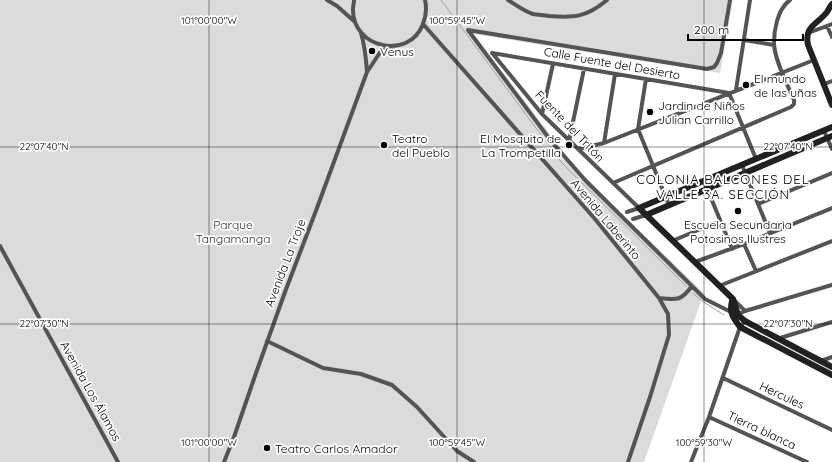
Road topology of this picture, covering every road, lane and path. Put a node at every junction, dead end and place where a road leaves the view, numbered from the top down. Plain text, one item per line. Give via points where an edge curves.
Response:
1 (327, 0) edge
2 (354, 0) edge
3 (425, 0) edge
4 (508, 0) edge
5 (607, 0) edge
6 (730, 0) edge
7 (750, 0) edge
8 (790, 0) edge
9 (832, 4) edge
10 (355, 22) junction
11 (423, 24) junction
12 (832, 24) edge
13 (827, 26) junction
14 (360, 32) junction
15 (808, 33) junction
16 (832, 37) edge
17 (744, 40) junction
18 (774, 45) junction
19 (392, 46) junction
20 (492, 53) joint
21 (814, 60) junction
22 (553, 64) junction
23 (584, 69) junction
24 (367, 72) junction
25 (782, 72) junction
26 (615, 74) junction
27 (646, 79) junction
28 (832, 81) edge
29 (824, 84) junction
30 (736, 90) junction
31 (729, 93) junction
32 (832, 105) edge
33 (542, 114) junction
34 (832, 127) edge
35 (743, 128) junction
36 (638, 129) junction
37 (824, 131) junction
38 (830, 137) edge
39 (569, 141) junction
40 (604, 143) junction
41 (578, 149) junction
42 (832, 149) edge
43 (756, 159) junction
44 (742, 165) junction
45 (652, 166) junction
46 (745, 173) junction
47 (832, 173) edge
48 (704, 181) junction
49 (613, 183) junction
50 (707, 189) junction
51 (665, 197) junction
52 (758, 204) junction
53 (669, 205) junction
54 (638, 208) junction
55 (832, 208) edge
56 (627, 212) dead end
57 (646, 215) junction
58 (633, 219) dead end
59 (720, 221) junction
60 (770, 233) junction
61 (672, 241) junction
62 (832, 241) edge
63 (744, 244) junction
64 (0, 246) edge
65 (732, 249) junction
66 (695, 262) junction
67 (756, 272) junction
68 (832, 285) edge
69 (692, 286) junction
70 (719, 286) junction
71 (659, 298) junction
72 (733, 299) junction
73 (745, 311) junction
74 (734, 315) junction
75 (745, 321) junction
76 (832, 322) edge
77 (740, 327) junction
78 (777, 339) junction
79 (267, 341) junction
80 (832, 357) edge
81 (820, 361) junction
82 (832, 368) edge
83 (832, 374) edge
84 (722, 378) junction
85 (709, 417) junction
86 (832, 430) edge
87 (118, 462) edge
88 (224, 462) edge
89 (474, 462) edge
90 (628, 462) edge
91 (691, 462) edge
92 (807, 462) edge

1 - 10 street
2 - 10 street
3 - 11 street via 426,17
4 - 5 street via 533,14 573,17 585,14
6 - 69 street via 721,53 714,67 707,69 468,30 568,161
7 - 17 street
8 - 18 street via 779,15
9 - 15 street via 812,25
10 - 14 street, Avenida La Troje
11 - 19 street via 414,37 404,44
11 - 71 street, Avenida Laberinto via 595,220
12 - 13 street
13 - 15 street
13 - 16 street
14 - 19 street via 375,43
14 - 24 street, Avenida La Troje
15 - 21 street via 808,45
17 - 18 street
17 - 30 street
18 - 25 street
19 - 24 street, Avenida La Troje via 381,51
20 - 22 street, Calle Fuente del Desierto
20 - 33 street, Fuente del Tritón
21 - 25 street
21 - 29 street
22 - 23 street, Calle Fuente del Desierto
22 - 33 street
23 - 26 street, Calle Fuente del Desierto
23 - 39 street
24 - 79 street, Avenida La Troje
25 - 30 street
25 - 35 street via 794,100 792,107
26 - 27 street, Calle Fuente del Desierto
26 - 40 street
27 - 31 street, Calle Fuente del Desierto
27 - 36 street
28 - 29 street
29 - 32 street
30 - 31 street
31 - 35 street
31 - 36 street
33 - 39 street, Fuente del Tritón
34 - 37 street
35 - 43 street
35 - 45 street
36 - 40 street
36 - 45 street
37 - 38 street
37 - 43 street
38 - 42 street
38 - 46 street
39 - 41 street, Fuente del Tritón
40 - 41 street
41 - 49 street, Fuente del Tritón
43 - 44 street
44 - 46 street
44 - 48 street
45 - 49 street
45 - 51 street
46 - 50 street
46 - 52 street
47 - 52 street
48 - 50 street
48 - 51 street
49 - 54 street, Fuente del Tritón
50 - 53 street
50 - 59 street
51 - 53 street
51 - 54 street
52 - 60 street
53 - 57 street
54 - 56 street
54 - 57 street
55 - 60 street
57 - 58 street
57 - 61 street
59 - 61 street
59 - 65 street
60 - 63 street
61 - 66 street
62 - 67 street
63 - 65 street
63 - 67 street
64 - 87 street, Avenida Los Álamos
65 - 66 street
66 - 70 street
67 - 70 street
68 - 73 street
69 - 71 street via 684,297
69 - 74 street via 705,299
70 - 72 street
71 - 90 street, Avenida Laberinto via 668,314 669,335
72 - 73 street
72 - 74 street via 731,306
73 - 74 street
74 - 75 street
74 - 77 street
75 - 77 street
75 - 78 street
76 - 78 street
77 - 83 street
77 - 84 street
78 - 81 street
79 - 88 street, Avenida La Troje
79 - 89 street via 323,368 361,374 392,385 417,407 456,451
80 - 81 street
81 - 82 street
84 - 85 street
84 - 86 street, Hercules
85 - 91 street
85 - 92 street, Tierra blanca

